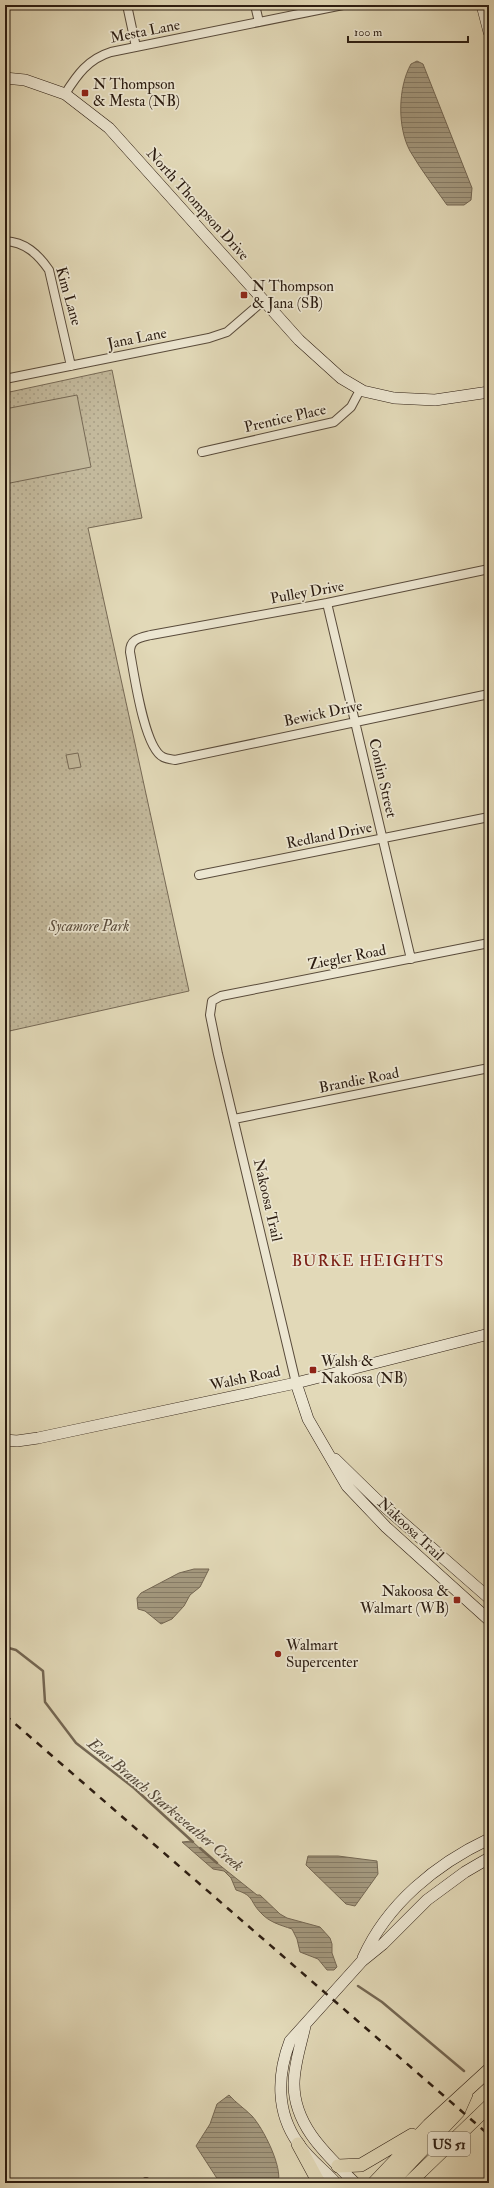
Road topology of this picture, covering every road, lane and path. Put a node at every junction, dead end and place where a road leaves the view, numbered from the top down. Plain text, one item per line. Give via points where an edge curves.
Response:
1 (127, 5) edge
2 (255, 5) edge
3 (343, 5) edge
4 (482, 5) edge
5 (259, 22) junction
6 (489, 32) edge
7 (136, 47) junction
8 (5, 78) edge
9 (65, 94) junction
10 (5, 240) edge
11 (263, 301) junction
12 (71, 366) junction
13 (5, 379) edge
14 (360, 390) junction
15 (489, 392) edge
16 (202, 452) dead end
17 (489, 569) edge
18 (327, 603) junction
19 (489, 694) edge
20 (355, 721) junction
21 (162, 757) joint
22 (489, 817) edge
23 (383, 838) junction
24 (198, 875) dead end
25 (489, 943) edge
26 (411, 959) junction
27 (212, 1001) joint
28 (489, 1068) edge
29 (234, 1119) junction
30 (489, 1334) edge
31 (296, 1383) junction
32 (5, 1440) edge
33 (325, 1448) junction
34 (489, 1598) edge
35 (489, 1620) edge
36 (489, 1839) edge
37 (489, 1858) edge
38 (362, 1961) junction
39 (305, 2026) junction
40 (489, 2070) edge
41 (470, 2087) junction
42 (489, 2106) edge
43 (429, 2125) junction
44 (298, 2144) junction
45 (338, 2166) junction
46 (319, 2183) edge
47 (336, 2183) edge
48 (355, 2183) edge
49 (374, 2183) edge
50 (391, 2183) edge
51 (408, 2183) edge

1 - 7 street
2 - 5 street
3 - 5 street, Mesta Lane
4 - 6 street
5 - 7 street, Mesta Lane
7 - 9 street, Mesta Lane via 111,52 92,60 77,74
8 - 9 street, North Thompson Drive via 25,80
9 - 11 street, North Thompson Drive via 110,128
10 - 12 street, Kim Lane via 22,245 35,253 49,270
11 - 12 street, Jana Lane via 222,334
11 - 14 street, North Thompson Drive via 299,340 340,378
12 - 13 street, Jana Lane
14 - 15 street, North Thompson Drive via 422,400
14 - 16 street, Prentice Place via 351,407 334,422
17 - 18 street, Pulley Drive
18 - 20 street, Conlin Street
18 - 21 street, Pulley Drive via 150,635 131,643 130,652 143,716 151,741
19 - 20 street, Bewick Drive
20 - 21 street, Bewick Drive via 175,760
20 - 23 street, Conlin Street
22 - 23 street, Redland Drive
23 - 24 street, Redland Drive
23 - 26 street, Conlin Street
25 - 26 street, Ziegler Road
26 - 27 street, Ziegler Road via 221,996
27 - 29 street, Nakoosa Trail via 210,1016
28 - 29 street, Brandie Road
29 - 31 street, Nakoosa Trail
30 - 31 street, Walsh Road
31 - 32 street, Walsh Road via 38,1438
31 - 33 street, Nakoosa Trail via 308,1419
33 - 34 street, Nakoosa Trail via 377,1500
33 - 35 street, Nakoosa Trail via 339,1476 364,1505
36 - 38 street via 444,1864 414,1888 384,1921
37 - 38 street via 435,1894 384,1944
38 - 39 street
39 - 44 street via 290,2041 284,2058 280,2089 285,2118
39 - 45 street via 295,2068 295,2097 308,2132
40 - 41 main road, US 51
41 - 43 main road, US 51
41 - 50 main road via 458,2112
42 - 51 main road, US 51
43 - 45 main road via 361,2165
43 - 49 main road, US 51
44 - 46 main road
44 - 47 street
45 - 48 street

